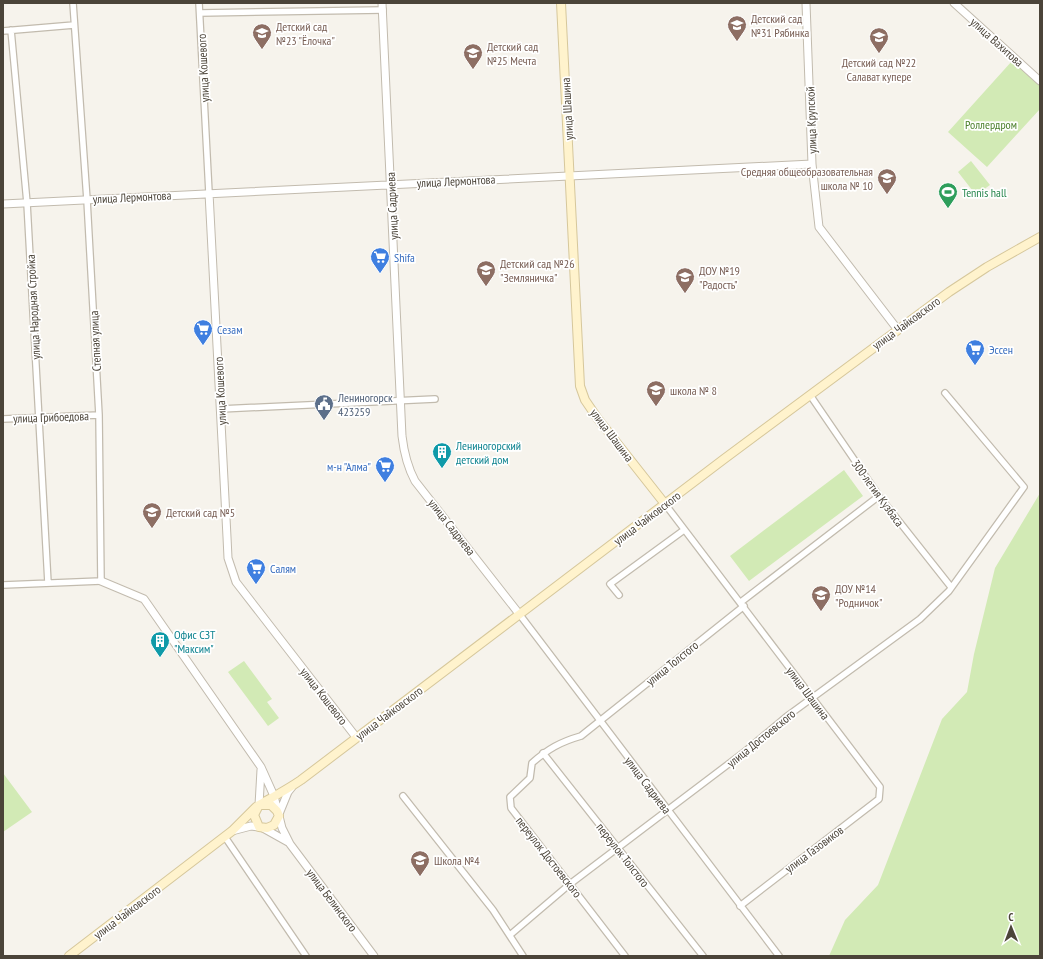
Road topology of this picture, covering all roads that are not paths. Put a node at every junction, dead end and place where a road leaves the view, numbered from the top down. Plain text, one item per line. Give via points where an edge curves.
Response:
1 (73, 3) edge
2 (199, 3) edge
3 (561, 3) edge
4 (806, 3) edge
5 (954, 3) edge
6 (383, 7) edge
7 (200, 13) junction
8 (74, 25) junction
9 (10, 30) junction
10 (3, 31) edge
11 (1040, 81) edge
12 (812, 164) junction
13 (570, 176) junction
14 (391, 184) junction
15 (209, 193) junction
16 (87, 200) junction
17 (27, 202) junction
18 (3, 204) edge
19 (1040, 237) edge
20 (898, 330) junction
21 (945, 393) dead end
22 (810, 395) junction
23 (435, 399) dead end
24 (402, 402) junction
25 (221, 409) junction
26 (99, 415) junction
27 (39, 418) junction
28 (3, 419) edge
29 (879, 496) junction
30 (665, 504) junction
31 (684, 530) junction
32 (101, 581) junction
33 (48, 584) junction
34 (3, 586) edge
35 (951, 587) junction
36 (619, 595) dead end
37 (742, 604) junction
38 (520, 615) junction
39 (812, 699) junction
40 (599, 721) junction
41 (356, 737) junction
42 (543, 753) junction
43 (261, 767) junction
44 (292, 787) junction
45 (880, 787) joint
46 (274, 796) junction
47 (403, 796) dead end
48 (258, 806) junction
49 (668, 811) junction
50 (279, 815) junction
51 (261, 827) junction
52 (228, 834) junction
53 (290, 844) junction
54 (618, 848) junction
55 (570, 884) junction
56 (740, 906) junction
57 (510, 935) junction
58 (69, 956) edge
59 (306, 956) edge
60 (374, 956) edge
61 (523, 956) edge
62 (626, 956) edge
63 (703, 956) edge
64 (779, 956) edge

1 - 8 street, Степная улица
2 - 7 street, улица Кошевого
3 - 13 main road, улица Шашина
4 - 12 street, улица Крупской
5 - 11 street, улица Вахитова
6 - 7 street
6 - 14 street, улица Садриева
7 - 15 street, улица Кошевого
8 - 9 street
8 - 16 street, Степная улица
9 - 10 street
9 - 17 street, улица Народная Стройка
12 - 13 street, улица Лермонтова
12 - 20 street, улица Крупской via 819,227
13 - 14 street, улица Лермонтова
13 - 30 main road, улица Шашина via 580,386 585,400 598,419
14 - 15 street, улица Лермонтова
14 - 24 street, улица Садриева
15 - 16 street, улица Лермонтова
15 - 25 street, улица Кошевого
16 - 17 street, улица Лермонтова
16 - 26 street, Степная улица
17 - 18 street, улица Лермонтова
17 - 27 street, улица Народная Стройка
19 - 20 main road, улица Чайковского via 961,284
20 - 22 main road, улица Чайковского
21 - 35 street, улица Достоевского via 1024,487
22 - 29 street, 300-летия Кузбаса
22 - 30 main road, улица Чайковского
23 - 24 street
24 - 25 street
24 - 38 street, улица Садриева via 403,449 415,481
25 - 41 street, улица Кошевого via 227,551 231,571 236,582
26 - 27 street, улица Грибоедова
26 - 32 street, Степная улица
27 - 28 street, улица Грибоедова
27 - 33 street, улица Народная Стройка
29 - 35 street, 300-летия Кузбаса
29 - 37 street, улица Толстого
30 - 31 street, улица Шашина
30 - 38 main road, улица Чайковского
31 - 36 street via 610,584
31 - 37 street, улица Шашина
32 - 33 street
32 - 43 street via 144,599
33 - 34 street
35 - 39 street, улица Достоевского via 920,619
37 - 39 street, улица Шашина
37 - 40 street, улица Толстого
38 - 40 street, улица Садриева
38 - 41 main road, улица Чайковского
39 - 45 street, улица Шашина
39 - 49 street, улица Достоевского
40 - 42 street, переулок Достоевского via 581,736 560,742
40 - 49 street, улица Садриева
41 - 44 main road, улица Чайковского
42 - 54 street, переулок Толстого
42 - 55 street, переулок Достоевского via 532,763 530,778 510,797 511,808
43 - 46 street
43 - 48 street
44 - 46 main road, улица Чайковского
44 - 50 street
45 - 56 street, улица Газовиков via 879,799
46 - 48 main road, улица Чайковского
46 - 50 street
47 - 57 street
48 - 50 main road via 271,805
48 - 51 main road via 254,815
48 - 52 main road, улица Чайковского
49 - 54 street, улица Достоевского
49 - 56 street, улица Садриева
50 - 51 main road via 274,825
50 - 53 street
51 - 52 street via 251,826
51 - 53 street
52 - 58 main road, улица Чайковского
52 - 59 street
53 - 60 street, улица Белинского
54 - 55 street, улица Достоевского
54 - 63 street, переулок Толстого
55 - 57 street, улица Достоевского
55 - 62 street, переулок Достоевского
56 - 64 street, улица Садриева
57 - 61 street

